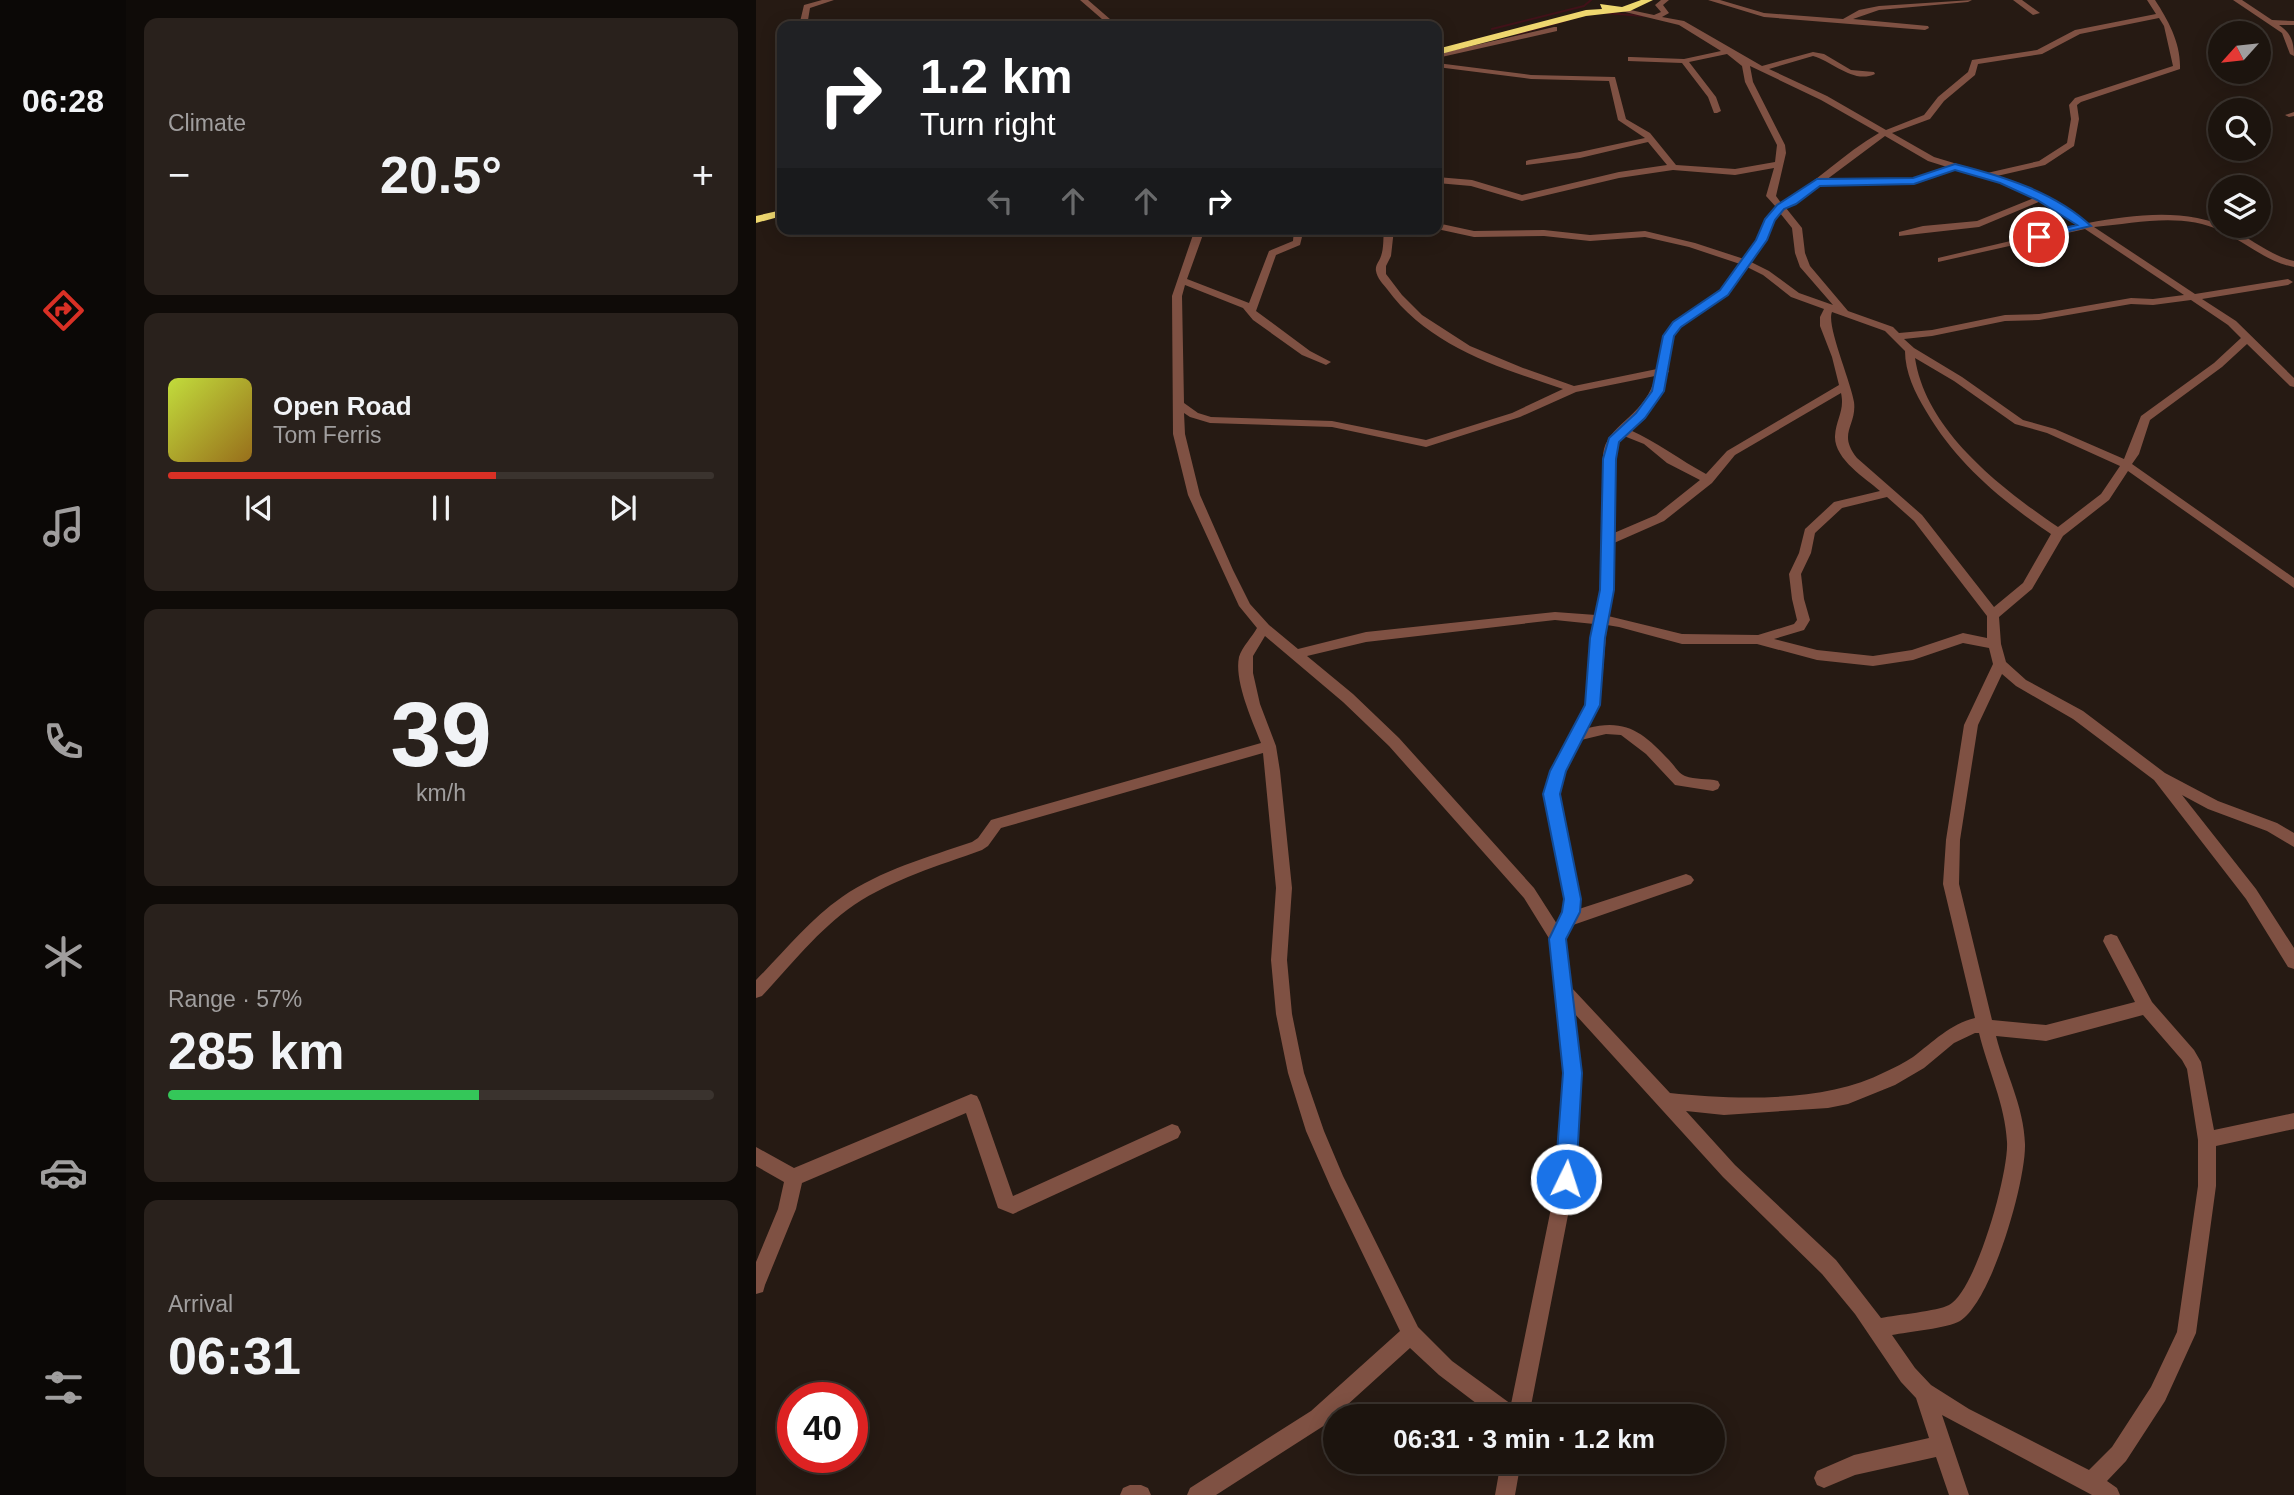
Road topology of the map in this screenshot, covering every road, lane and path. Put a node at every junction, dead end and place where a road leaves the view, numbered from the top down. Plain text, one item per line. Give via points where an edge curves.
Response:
1 (830, 0) edge
2 (1084, 0) edge
3 (1665, 0) edge
4 (1712, 0) edge
5 (1968, 0) edge
6 (2017, 0) edge
7 (2151, 0) edge
8 (2237, 0) edge
9 (1643, 1) edge
10 (1597, 2) edge
11 (1618, 10) junction
12 (1665, 11) junction
13 (2036, 13) dead end
14 (2162, 15) junction
15 (1656, 16) junction
16 (804, 21) edge
17 (1108, 21) edge
18 (1844, 21) junction
19 (2273, 22) junction
20 (1681, 23) junction
21 (2294, 23) edge
22 (1925, 28) dead end
23 (1554, 29) dead end
24 (1442, 49) edge
25 (1442, 50) edge
26 (1442, 50) edge
27 (1730, 51) junction
28 (2294, 54) edge
29 (1739, 58) junction
30 (1631, 59) dead end
31 (1684, 61) junction
32 (1442, 66) edge
33 (1763, 68) junction
34 (1871, 74) dead end
35 (1717, 111) dead end
36 (1885, 133) junction
37 (1650, 139) junction
38 (1529, 163) dead end
39 (1779, 164) junction
40 (1673, 167) junction
41 (1955, 167) junction
42 (1988, 176) junction
43 (1442, 181) edge
44 (1817, 183) junction
45 (2040, 198) junction
46 (1781, 207) junction
47 (777, 208) edge
48 (756, 214) edge
49 (777, 214) edge
50 (756, 220) edge
51 (2086, 226) junction
52 (1442, 227) edge
53 (1902, 234) dead end
54 (1198, 235) edge
55 (1298, 235) edge
56 (1389, 235) edge
57 (1941, 260) dead end
58 (1746, 263) junction
59 (2294, 264) edge
60 (1181, 280) junction
61 (2288, 282) dead end
62 (2193, 297) junction
63 (1829, 308) junction
64 (1251, 311) junction
65 (1845, 313) junction
66 (1899, 336) junction
67 (2247, 338) junction
68 (1910, 350) junction
69 (1326, 362) dead end
70 (1664, 371) junction
71 (2294, 384) edge
72 (1844, 386) junction
73 (1573, 389) junction
74 (1180, 405) junction
75 (1622, 431) junction
76 (2125, 464) junction
77 (1708, 480) junction
78 (1887, 493) junction
79 (2057, 533) junction
80 (1609, 540) junction
81 (2294, 584) edge
82 (1993, 615) junction
83 (1603, 620) junction
84 (1264, 628) junction
85 (1757, 639) junction
86 (1994, 643) junction
87 (1296, 654) junction
88 (2000, 664) junction
89 (1577, 736) junction
90 (1269, 746) junction
91 (2159, 776) junction
92 (1713, 785) dead end
93 (2294, 841) edge
94 (1686, 880) dead end
95 (1567, 920) junction
96 (1558, 939) junction
97 (2110, 941) dead end
98 (2294, 962) edge
99 (756, 991) edge
100 (1565, 991) junction
101 (2146, 1007) junction
102 (1987, 1026) junction
103 (1664, 1101) junction
104 (2294, 1121) edge
105 (1172, 1132) dead end
106 (2207, 1140) junction
107 (756, 1156) edge
108 (793, 1177) junction
109 (758, 1276) edge
110 (1876, 1328) junction
111 (1411, 1334) junction
112 (1924, 1392) junction
113 (1494, 1404) edge
114 (1521, 1404) edge
115 (1943, 1444) junction
116 (1509, 1474) edge
117 (1824, 1478) dead end
118 (2091, 1482) junction
119 (1130, 1495) edge
120 (1141, 1495) edge
121 (1197, 1495) edge
122 (1505, 1495) edge
123 (1959, 1495) edge
124 (2110, 1495) edge

1 - 16 street via 807,7
2 - 17 street
3 - 12 street via 1659,5
4 - 18 street via 1764,15
5 - 18 street via 1879,8
6 - 13 street
7 - 14 street
8 - 19 street
9 - 11 main road via 1637,8
9 - 15 street
10 - 11 main road
10 - 24 main road
11 - 15 street
11 - 25 main road via 1586,13
12 - 15 street
12 - 20 street
14 - 36 street via 2078,32 2039,52 1977,61 1972,73 1927,117
14 - 42 street via 2177,67 2078,100 2073,105 2071,144 2042,163
15 - 20 street
18 - 22 street
19 - 21 street
19 - 28 street via 2288,36
20 - 27 street
23 - 26 street
27 - 29 street
27 - 31 street
29 - 33 street
29 - 39 street via 1781,145
30 - 31 street
31 - 35 street via 1712,97
32 - 37 street via 1531,77 1612,79 1622,120
33 - 34 street via 1812,54 1849,72
33 - 36 street
36 - 41 street
36 - 44 street
37 - 38 street
37 - 40 street
39 - 40 street via 1735,172
39 - 46 street via 1771,196
40 - 43 street via 1619,174 1522,198
41 - 42 street
41 - 44 street via 1914,181
42 - 45 street
44 - 46 street
45 - 51 street
45 - 53 street via 1979,224
46 - 58 street
46 - 65 street via 1797,228 1805,267
47 - 48 main road
49 - 50 main road
51 - 57 street
51 - 59 street via 2186,216 2226,229
51 - 62 street
52 - 58 street via 1474,234 1590,238 1645,234
54 - 60 street
55 - 64 street via 1297,243 1267,260
56 - 73 street via 1381,274 1413,315 1457,343
58 - 63 street via 1795,295
58 - 70 street via 1724,293 1677,324 1668,336
60 - 64 street via 1240,302
60 - 74 street via 1177,296
61 - 62 street
62 - 66 street via 2131,301
62 - 67 street
63 - 65 street
63 - 72 street via 1825,326
64 - 69 street
65 - 66 street
66 - 68 street
67 - 71 street
67 - 76 street via 2145,418
68 - 76 street via 2019,422
68 - 79 street via 1909,364 1918,387 1954,448 1997,491
70 - 73 street
70 - 75 street via 1652,401
72 - 77 street via 1731,453
72 - 78 street via 1849,405 1841,436 1843,448
73 - 74 street via 1517,415 1426,444 1332,424 1210,419
74 - 84 street via 1179,433 1194,495 1245,606
75 - 77 street
75 - 80 street via 1610,448
76 - 79 street via 2105,497
76 - 81 street
77 - 80 street via 1660,518
78 - 82 street via 1918,519
78 - 85 street via 1838,505 1809,532 1795,574 1804,620 1799,627
79 - 82 street via 2028,586
80 - 83 street
82 - 86 street
83 - 85 street via 1682,639
83 - 87 street via 1532,617 1366,637
83 - 89 street via 1593,705
84 - 87 street
84 - 90 street via 1246,656 1246,674
85 - 86 street via 1817,656 1872,661 1913,655 1964,638
86 - 88 street
87 - 96 street via 1394,742 1528,893
88 - 91 street
88 - 102 street via 1971,725 1953,839 1951,884
89 - 92 street via 1616,729 1630,733 1680,781
89 - 95 street via 1558,771 1552,794 1573,899
90 - 99 street via 996,824 977,846 860,892 820,925
90 - 111 street via 1284,888 1279,960 1296,1073 1337,1182
91 - 93 street
91 - 98 street via 2251,894
94 - 95 street
95 - 96 street
96 - 100 street
97 - 101 street
100 - 103 street
100 - 114 street via 1573,1073 1566,1179
101 - 102 street via 2046,1033
101 - 106 street via 2192,1062
102 - 103 street via 1964,1029 1918,1063 1848,1096 1724,1107
102 - 110 street via 2011,1108 2016,1144 2012,1180 1989,1257 1966,1302 1953,1314
103 - 110 street via 1829,1267
104 - 106 street
105 - 108 street via 1013,1205 1004,1202 971,1102
106 - 118 street via 2207,1186 2186,1333 2158,1394 2119,1454
107 - 108 street
108 - 109 street via 788,1209
110 - 112 street
111 - 113 street via 1448,1371
111 - 121 street via 1318,1418
112 - 115 street
112 - 118 street
115 - 117 street via 1854,1465
115 - 123 street
116 - 122 street
118 - 124 street
119 - 120 street

